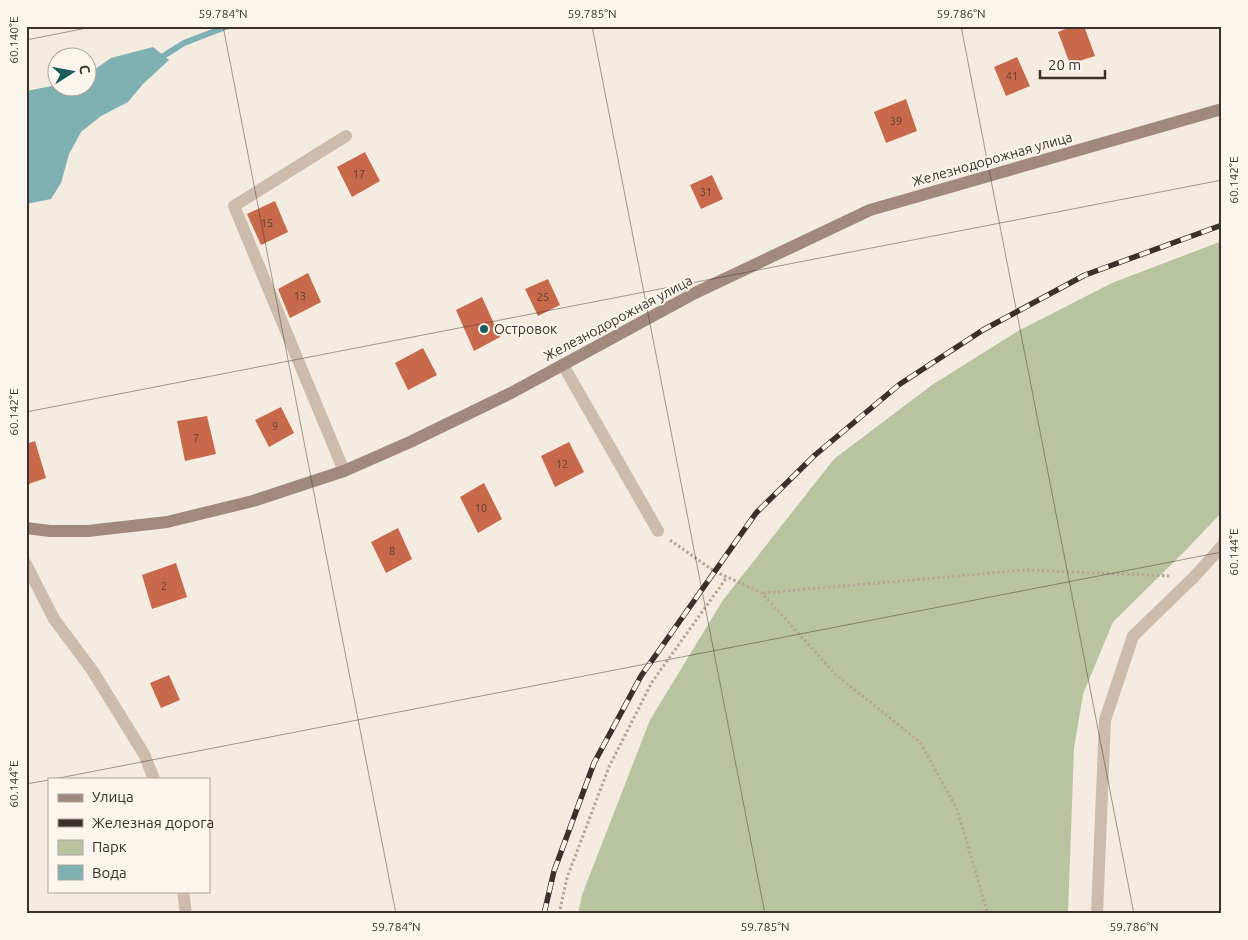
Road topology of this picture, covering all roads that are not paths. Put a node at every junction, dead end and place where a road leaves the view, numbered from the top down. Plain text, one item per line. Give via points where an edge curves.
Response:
1 (1222, 109) edge
2 (346, 136) dead end
3 (563, 364) junction
4 (344, 471) junction
5 (26, 528) edge
6 (658, 531) road end
7 (1222, 546) edge
8 (26, 564) edge
9 (154, 778) edge
10 (183, 892) edge
11 (186, 914) edge
12 (1097, 914) edge

1 - 3 main road, Железнодорожная улица via 870,210 695,293
2 - 4 street via 234,206
3 - 4 main road, Железнодорожная улица via 410,442
3 - 6 street
4 - 5 main road, Железнодорожная улица via 253,501 167,522 88,531 50,532
7 - 12 street via 1132,636 1105,720
8 - 9 street via 54,619 92,670 144,754
10 - 11 street

